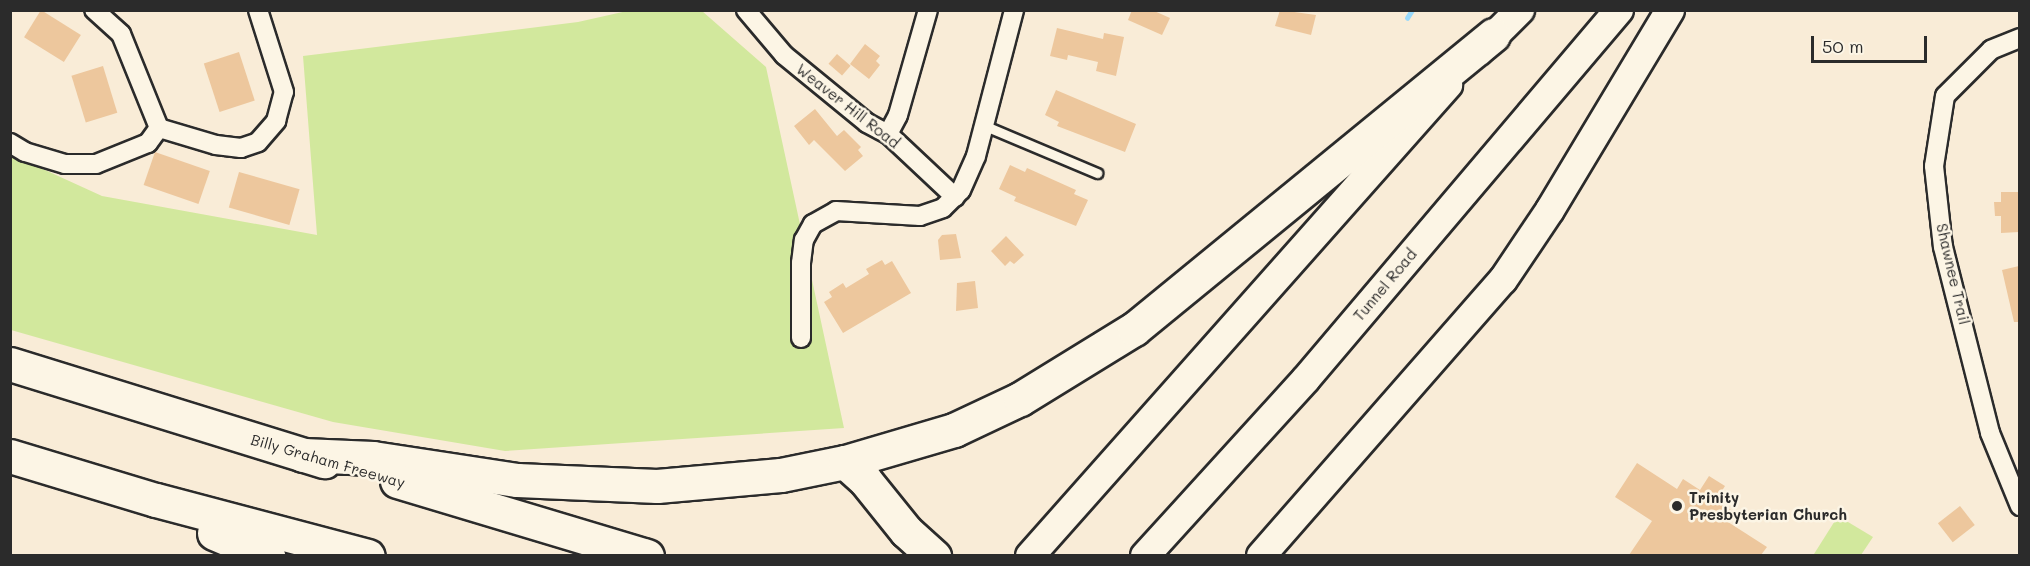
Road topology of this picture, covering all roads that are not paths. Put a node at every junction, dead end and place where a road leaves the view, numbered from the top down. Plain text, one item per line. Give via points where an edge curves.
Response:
1 (94, 10) edge
2 (258, 10) edge
3 (746, 10) edge
4 (928, 10) edge
5 (1014, 10) edge
6 (1520, 10) edge
7 (1619, 10) edge
8 (1670, 10) edge
9 (1492, 35) junction
10 (2019, 38) edge
11 (984, 125) junction
12 (159, 128) junction
13 (888, 134) junction
14 (10, 143) edge
15 (1097, 173) dead end
16 (955, 197) junction
17 (801, 338) dead end
18 (10, 364) edge
19 (303, 455) junction
20 (10, 456) edge
21 (845, 462) junction
22 (156, 500) junction
23 (2019, 506) edge
24 (268, 555) edge
25 (368, 555) edge
26 (647, 555) edge
27 (934, 555) edge
28 (1030, 555) edge
29 (1145, 555) edge
30 (1261, 555) edge

1 - 12 street via 121,34
2 - 12 street via 284,92 276,122 258,142 241,148 216,145
3 - 13 street, Weaver Hill Road via 784,55 867,123
4 - 13 street
5 - 11 street
6 - 9 main road
7 - 29 main road, Tunnel Road via 1306,378
8 - 30 main road via 1503,280
9 - 21 highway via 1124,335 1020,399 954,430
9 - 28 main road
10 - 23 street, Shawnee Trail via 1991,50 1945,96 1934,166 1943,248 1990,433
11 - 15 lane
11 - 16 street via 969,174
12 - 14 street via 148,143 96,164 65,164 25,152
13 - 16 street, Weaver Hill Road
16 - 17 street via 943,208 920,216 836,211 813,224 804,240 801,263
18 - 19 highway, Billy Graham Freeway
19 - 21 highway via 374,458 517,480 588,486 720,483
19 - 26 highway, Billy Graham Freeway
20 - 22 highway
21 - 27 highway via 865,480 906,531
22 - 24 highway via 174,517
22 - 25 highway

